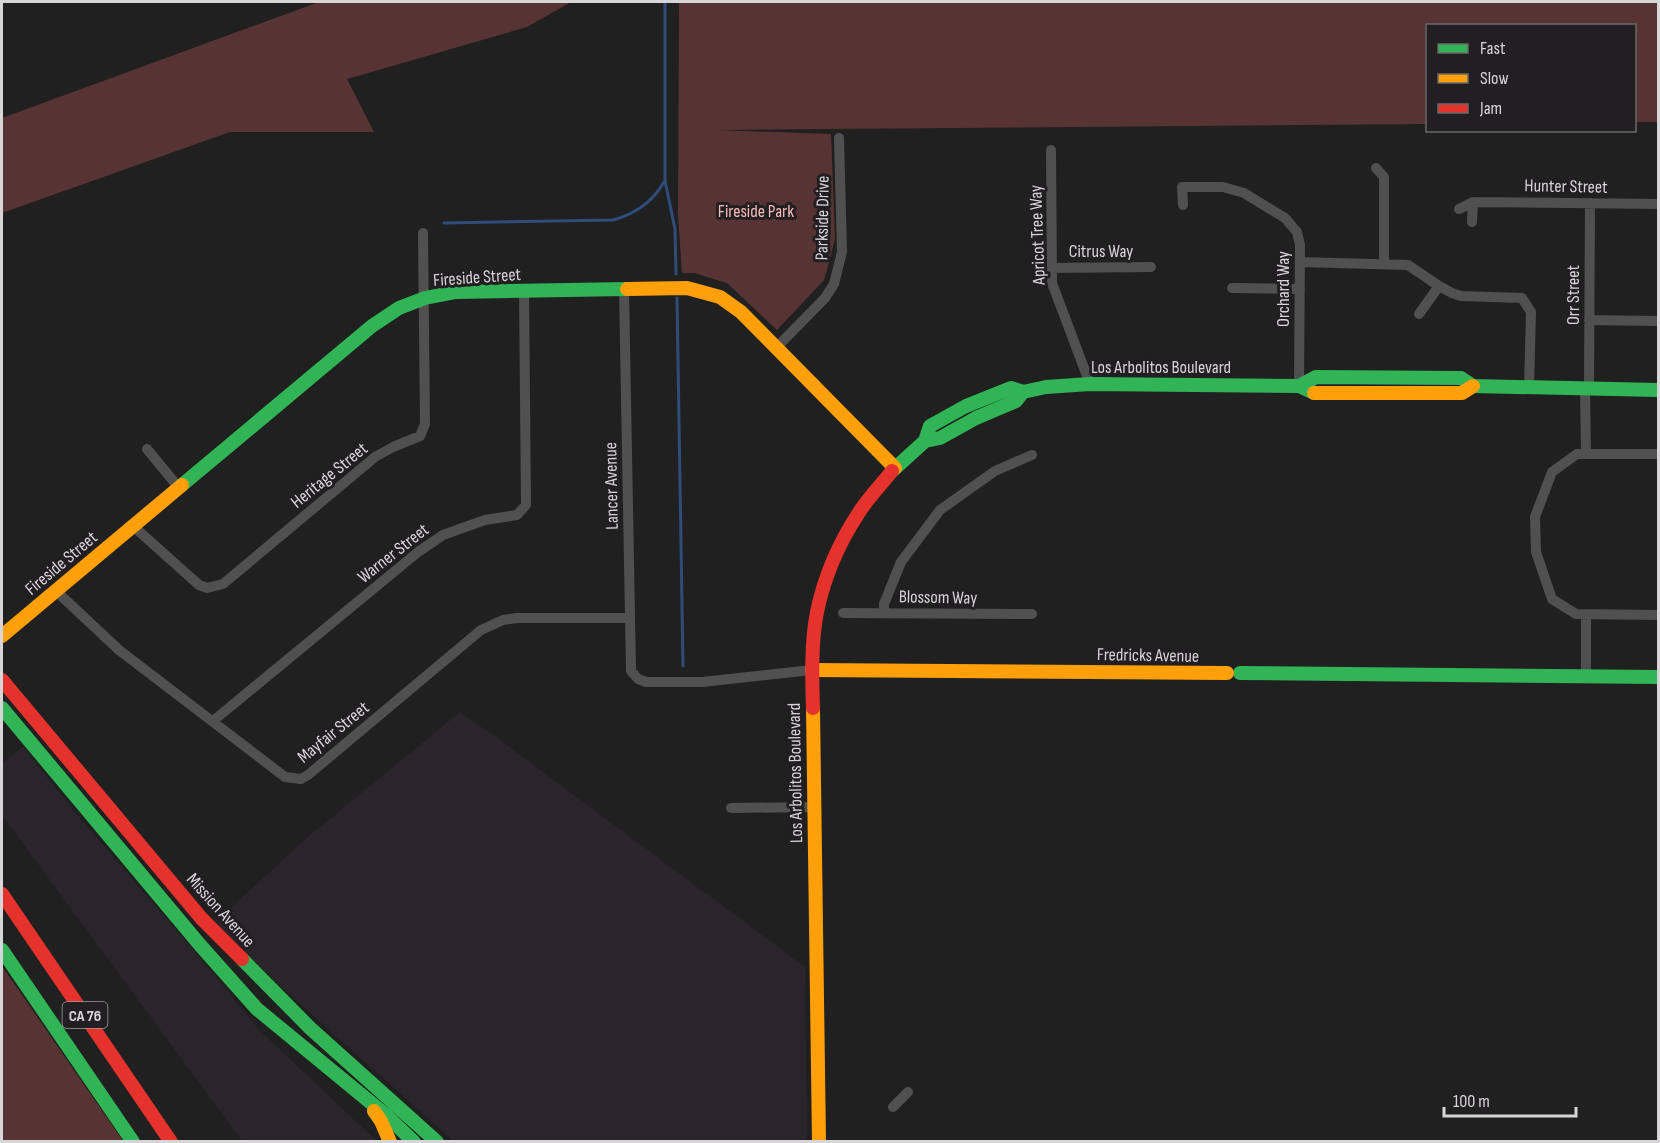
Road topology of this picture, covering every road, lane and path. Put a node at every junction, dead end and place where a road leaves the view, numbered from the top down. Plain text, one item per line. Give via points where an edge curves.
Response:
1 (839, 138) dead end
2 (1051, 150) dead end
3 (1376, 168) dead end
4 (1473, 202) junction
5 (1590, 203) junction
6 (1659, 204) edge
7 (1183, 205) dead end
8 (1460, 209) dead end
9 (1472, 222) dead end
10 (423, 233) dead end
11 (1300, 262) junction
12 (1384, 264) junction
13 (1151, 267) dead end
14 (1051, 268) junction
15 (1439, 286) junction
16 (1232, 288) dead end
17 (1300, 289) junction
18 (624, 290) junction
19 (524, 291) junction
20 (425, 298) junction
21 (1419, 314) dead end
22 (1589, 320) junction
23 (1659, 321) edge
24 (776, 348) junction
25 (1090, 384) junction
26 (1299, 386) junction
27 (1529, 387) junction
28 (1587, 388) junction
29 (1659, 390) edge
30 (147, 449) dead end
31 (1586, 454) junction
32 (1659, 454) edge
33 (1032, 455) dead end
34 (895, 468) junction
35 (179, 488) junction
36 (134, 526) junction
37 (56, 590) junction
38 (884, 612) junction
39 (843, 613) dead end
40 (1032, 614) dead end
41 (1586, 615) junction
42 (1659, 615) edge
43 (629, 618) junction
44 (2, 636) edge
45 (812, 670) junction
46 (1586, 676) junction
47 (1659, 677) edge
48 (638, 679) joint
49 (2, 680) edge
50 (2, 708) edge
51 (213, 722) junction
52 (814, 807) junction
53 (731, 808) dead end
54 (105, 832) junction
55 (141, 844) junction
56 (126, 857) junction
57 (161, 868) junction
58 (2, 894) edge
59 (200, 945) junction
60 (2, 950) edge
61 (259, 978) junction
62 (257, 1008) junction
63 (310, 1028) junction
64 (311, 1053) junction
65 (363, 1074) junction
66 (908, 1092) dead end
67 (361, 1094) junction
68 (892, 1107) dead end
69 (131, 1138) edge
70 (171, 1142) edge
71 (390, 1142) edge
72 (414, 1142) edge
73 (437, 1142) edge
74 (819, 1142) edge

1 - 24 street, Parkside Drive via 842,252 834,284
2 - 14 street, Apricot Tree Way
3 - 12 street via 1384,177
4 - 5 street, Hunter Street
4 - 8 street, Hunter Street
4 - 9 street
5 - 6 street, Hunter Street
5 - 22 street, Orr Street
7 - 11 street, Orchard Way via 1182,187 1223,187 1244,193 1285,218 1297,232
10 - 20 street, Heritage Street
11 - 12 street
11 - 17 street, Orchard Way
12 - 15 street via 1408,265
13 - 14 street, Citrus Way
14 - 25 street, Apricot Tree Way via 1052,283
15 - 21 street
15 - 27 street via 1461,296 1522,298 1531,312
16 - 17 street
17 - 26 street, Orchard Way
18 - 19 main road, Fireside Street
18 - 24 main road, Fireside Street via 687,288 720,297 741,312
18 - 43 street, Lancer Avenue
19 - 20 main road, Fireside Street via 456,292
19 - 51 street, Warner Street via 526,505 522,511 443,535 418,552
20 - 35 main road, Fireside Street via 399,308 372,326
20 - 36 street, Heritage Street via 425,424 420,436 375,457 223,584 207,588 199,585
22 - 23 street
22 - 28 street, Orr Street
24 - 34 main road, Fireside Street
25 - 26 main road, Los Arbolitos Boulevard
25 - 34 main road, Los Arbolitos Boulevard via 1023,392 1016,401 926,441
26 - 27 main road, Los Arbolitos Boulevard via 1316,377 1397,377 1461,378 1473,386
27 - 28 main road, Los Arbolitos Boulevard
28 - 29 main road, Los Arbolitos Boulevard
28 - 31 street, Orr Street
30 - 35 street
31 - 32 street
31 - 41 street via 1577,454 1552,472 1535,517 1536,552 1552,599 1576,614
33 - 38 street via 996,471 940,510 901,562
34 - 45 main road, Los Arbolitos Boulevard via 858,512 844,537 818,611
35 - 36 main road, Fireside Street
36 - 37 main road, Fireside Street
37 - 44 main road, Fireside Street
37 - 51 street, Mayfair Street via 119,650
38 - 39 street, Blossom Way
38 - 40 street, Blossom Way
41 - 42 street
41 - 46 street
43 - 48 street, Lancer Avenue via 631,672
43 - 51 street, Mayfair Street via 517,618 481,630 301,779 285,777
45 - 46 main road, Fredricks Avenue
45 - 48 street, Fredricks Avenue via 702,682
45 - 52 main road, Los Arbolitos Boulevard
46 - 47 main road, Fredricks Avenue
49 - 55 main road, Mission Avenue
50 - 54 main road, Mission Avenue
52 - 53 street
52 - 74 main road, Los Arbolitos Boulevard
54 - 55 main road via 119,833 133,845
54 - 56 main road, Mission Avenue
55 - 57 main road, Mission Avenue
56 - 57 main road via 137,855 150,869
56 - 59 main road, Mission Avenue
57 - 61 main road, Mission Avenue via 202,919
58 - 70 main road, CA 76
59 - 61 main road via 214,946 247,982
59 - 62 main road, Mission Avenue
60 - 69 main road, CA 76
61 - 63 main road, Mission Avenue
62 - 63 main road via 269,1001 299,1028
62 - 64 main road, Mission Avenue
63 - 65 main road, Mission Avenue
64 - 65 main road via 322,1052 354,1077
64 - 67 main road, Mission Avenue
65 - 73 main road, Mission Avenue
66 - 68 street
67 - 71 main road via 381,1121
67 - 72 main road, Mission Avenue

